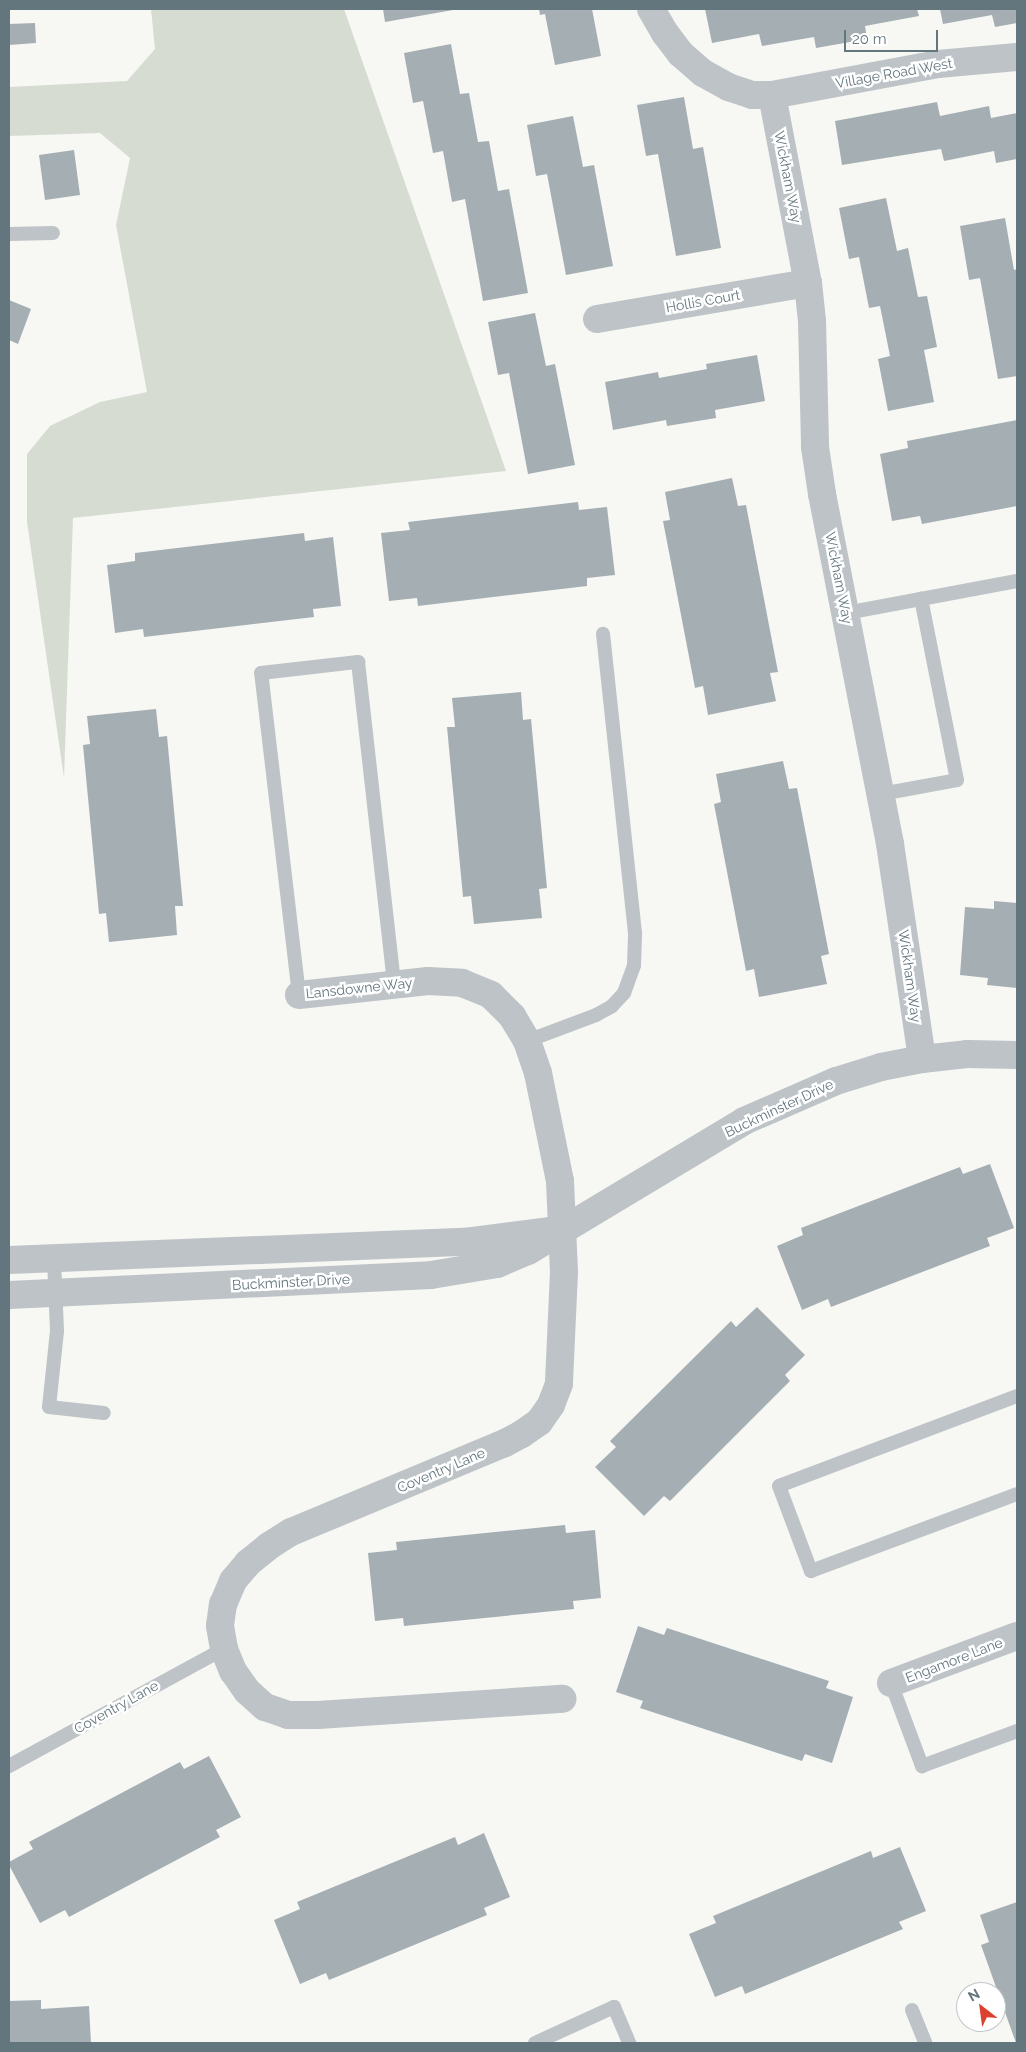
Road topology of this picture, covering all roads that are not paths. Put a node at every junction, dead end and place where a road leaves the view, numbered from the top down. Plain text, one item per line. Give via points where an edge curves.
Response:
1 (651, 9) edge
2 (1017, 57) edge
3 (772, 96) junction
4 (53, 233) dead end
5 (9, 234) edge
6 (808, 283) junction
7 (597, 319) dead end
8 (1017, 581) edge
9 (921, 599) junction
10 (846, 613) junction
11 (603, 634) dead end
12 (881, 794) junction
13 (394, 984) junction
14 (299, 995) joint
15 (527, 1041) junction
16 (1017, 1055) edge
17 (922, 1059) junction
18 (564, 1228) junction
19 (54, 1259) junction
20 (9, 1260) edge
21 (57, 1293) junction
22 (9, 1295) edge
23 (1017, 1396) edge
24 (104, 1413) dead end
25 (1017, 1494) edge
26 (1017, 1636) edge
27 (224, 1649) junction
28 (891, 1683) joint
29 (562, 1699) dead end
30 (1017, 1731) edge
31 (9, 1766) edge
32 (912, 2010) dead end
33 (560, 2038) edge
34 (535, 2043) edge
35 (628, 2043) edge
36 (925, 2043) edge

1 - 3 street, Village Road West via 681,54 703,73 728,87
2 - 3 street, Village Road West via 938,64
3 - 6 street, Wickham Way
4 - 5 lane
6 - 7 street, Hollis Court
6 - 10 street, Wickham Way via 815,447
8 - 9 lane
9 - 10 lane
9 - 12 lane via 957,780
10 - 12 street, Wickham Way
11 - 15 lane via 636,933 634,965 624,993 612,1006
12 - 17 street, Wickham Way
13 - 14 street, Lansdowne Way
13 - 14 lane, Lansdowne Way via 358,662 262,673
13 - 15 street, Lansdowne Way via 462,983 491,995 512,1016
15 - 18 street, Lansdowne Way via 553,1139
16 - 17 street, Buckminster Drive via 967,1054
17 - 18 street, Buckminster Drive via 881,1067 791,1099 692,1151
18 - 19 street, Buckminster Drive via 465,1242
18 - 21 street, Buckminster Drive via 505,1261 431,1275
18 - 27 street, Coventry Lane via 559,1384 552,1405 540,1422 505,1443 291,1532 269,1546 248,1563 233,1582 223,1604 220,1626
19 - 20 street, Buckminster Drive
19 - 21 lane
21 - 22 street, Buckminster Drive
21 - 24 lane via 55,1363 49,1407
23 - 25 lane via 778,1486 812,1571
26 - 28 street, Engamore Lane
27 - 29 street, Coventry Lane via 233,1671 247,1691 265,1707 288,1715
27 - 31 lane, Coventry Lane
28 - 30 lane via 922,1766
32 - 36 lane
33 - 34 lane
33 - 35 lane via 614,2007

